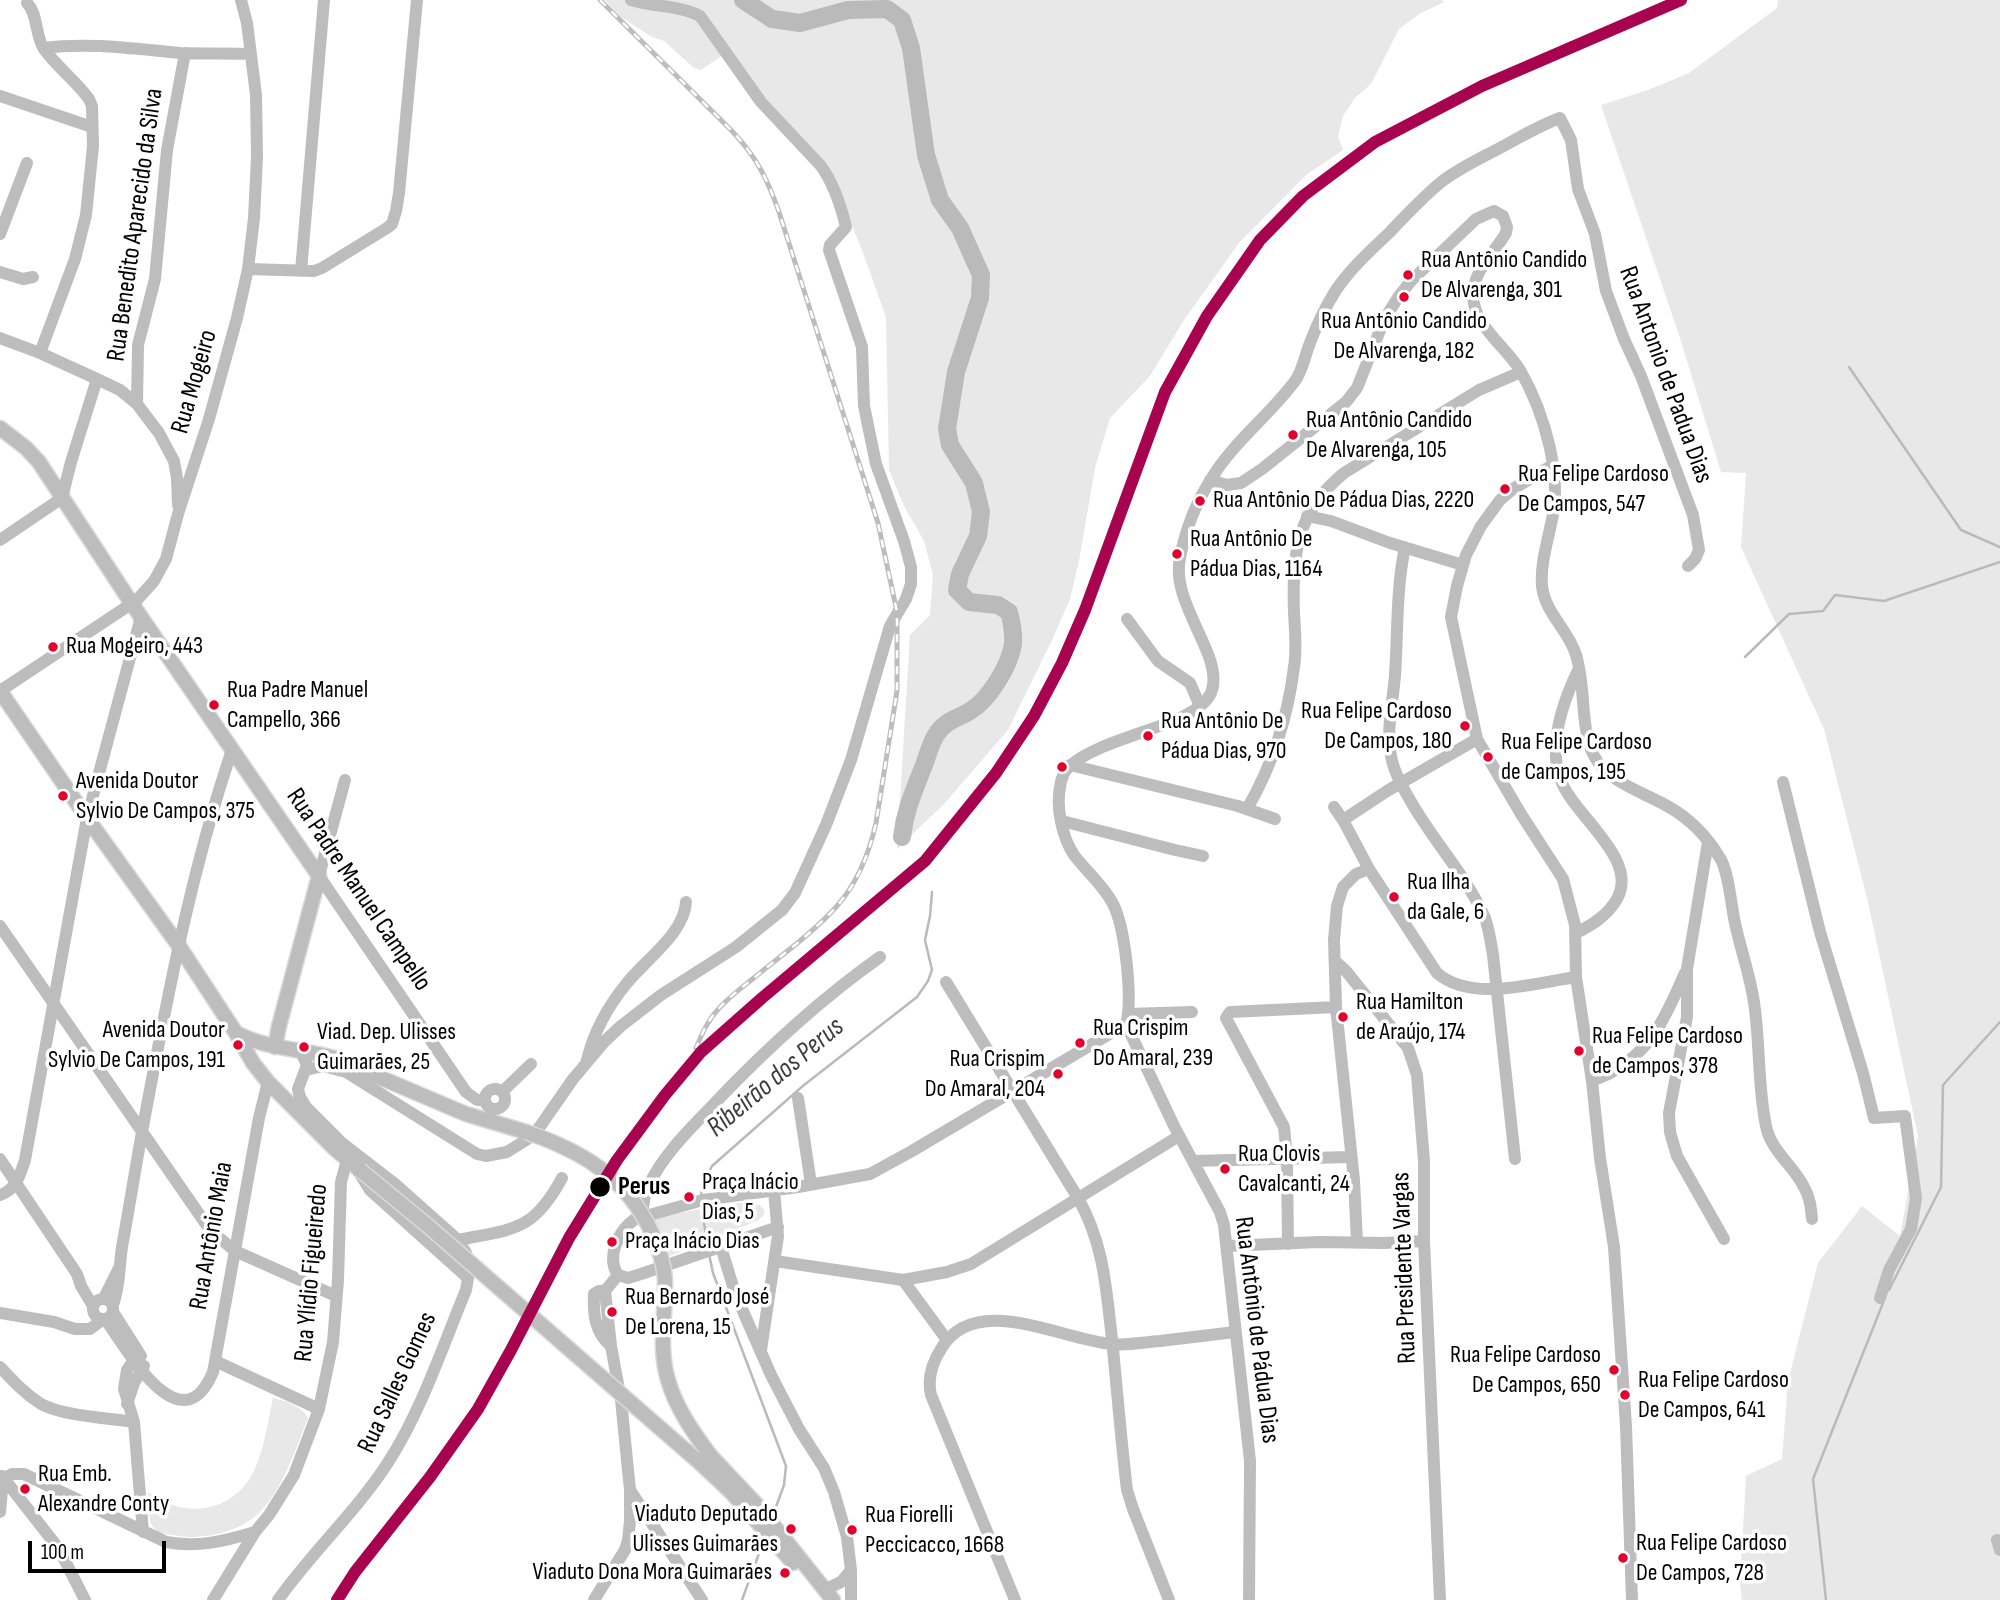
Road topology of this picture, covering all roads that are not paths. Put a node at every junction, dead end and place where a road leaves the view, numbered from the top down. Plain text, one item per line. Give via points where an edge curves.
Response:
1 (241, 0) edge
2 (324, 0) edge
3 (417, 0) edge
4 (631, 0) edge
5 (27, 3) dead end
6 (44, 48) junction
7 (185, 53) junction
8 (251, 54) junction
9 (0, 96) edge
10 (92, 127) junction
11 (27, 163) dead end
12 (0, 234) edge
13 (248, 269) junction
14 (301, 271) junction
15 (0, 272) edge
16 (33, 277) dead end
17 (0, 338) edge
18 (40, 353) junction
19 (1521, 372) junction
20 (97, 379) junction
21 (137, 404) junction
22 (0, 428) edge
23 (1553, 465) junction
24 (1210, 480) junction
25 (62, 498) junction
26 (178, 513) junction
27 (1307, 516) junction
28 (0, 540) edge
29 (1405, 547) junction
30 (1463, 565) junction
31 (1688, 566) dead end
32 (132, 604) junction
33 (141, 617) junction
34 (1128, 619) dead end
35 (1579, 667) junction
36 (0, 691) edge
37 (1200, 706) junction
38 (1477, 739) junction
39 (232, 750) junction
40 (1070, 765) junction
41 (345, 780) dead end
42 (1783, 782) dead end
43 (1402, 783) junction
44 (1334, 807) dead end
45 (1247, 809) junction
46 (87, 818) junction
47 (1275, 819) dead end
48 (1343, 820) junction
49 (1062, 821) junction
50 (1708, 842) junction
51 (1203, 856) dead end
52 (1369, 869) junction
53 (319, 876) junction
54 (687, 902) dead end
55 (0, 926) edge
56 (1576, 933) junction
57 (179, 946) junction
58 (880, 957) dead end
59 (1336, 962) junction
60 (1687, 969) junction
61 (1576, 977) junction
62 (946, 982) dead end
63 (1497, 989) junction
64 (54, 1004) junction
65 (1336, 1007) junction
66 (1192, 1012) dead end
67 (1127, 1019) junction
68 (236, 1033) junction
69 (275, 1047) junction
70 (301, 1052) junction
71 (587, 1063) junction
72 (531, 1064) dead end
73 (306, 1070) junction
74 (1592, 1081) junction
75 (268, 1082) junction
76 (1012, 1091) junction
77 (798, 1098) dead end
78 (142, 1132) junction
79 (1179, 1136) junction
80 (1351, 1157) junction
81 (1287, 1158) junction
82 (0, 1159) edge
83 (1515, 1159) dead end
84 (1193, 1161) junction
85 (355, 1166) junction
86 (562, 1178) dead end
87 (16, 1183) junction
88 (811, 1184) junction
89 (774, 1190) junction
90 (0, 1195) edge
91 (1078, 1198) junction
92 (642, 1216) junction
93 (1812, 1219) dead end
94 (778, 1227) junction
95 (1724, 1239) dead end
96 (458, 1240) junction
97 (1424, 1241) junction
98 (1357, 1242) junction
99 (1288, 1244) junction
100 (1227, 1246) junction
101 (720, 1247) junction
102 (235, 1251) junction
103 (775, 1261) junction
104 (618, 1275) junction
105 (468, 1278) junction
106 (902, 1280) junction
107 (336, 1296) junction
108 (1880, 1298) dead end
109 (103, 1309) junction
110 (0, 1313) edge
111 (1235, 1332) junction
112 (947, 1340) junction
113 (1112, 1345) junction
114 (761, 1351) junction
115 (215, 1361) junction
116 (140, 1362) junction
117 (0, 1367) edge
118 (620, 1392) junction
119 (319, 1409) junction
120 (134, 1422) junction
121 (705, 1459) junction
122 (1, 1476) edge
123 (629, 1490) junction
124 (0, 1512) edge
125 (143, 1532) junction
126 (255, 1532) junction
127 (851, 1570) junction
128 (827, 1597) edge
129 (1015, 1599) edge
130 (85, 1600) edge
131 (213, 1600) edge
132 (278, 1600) edge
133 (594, 1600) edge
134 (702, 1600) edge
135 (851, 1600) edge
136 (1169, 1600) edge
137 (1249, 1600) edge
138 (1440, 1600) edge
139 (1632, 1600) edge

1 - 8 street, Rua Mogeiro
2 - 14 street
3 - 14 street via 399,193 391,223 322,268
4 - 71 street via 700,16 761,102 829,177 846,227 829,250 862,347 864,406 876,464 911,567 911,583 890,626 846,773 795,893 782,910 736,947 621,1026
5 - 6 street
6 - 7 street
6 - 10 street via 89,99
7 - 8 street
7 - 21 street, Rua Benedito Aparecido da Silva via 167,150 155,279 138,345
8 - 13 street, Rua Mogeiro via 257,157
9 - 10 street
10 - 18 street via 86,215
11 - 12 street
13 - 14 street
13 - 26 street, Rua Mogeiro via 209,419
15 - 16 street
17 - 18 street
18 - 20 street
19 - 23 street via 1539,412
19 - 24 street via 1480,317 1473,295 1479,271 1506,233 1503,216 1494,211 1475,219 1399,296 1384,320 1357,388 1346,402 1241,483
19 - 27 street via 1479,390 1344,473 1327,487
20 - 21 street
20 - 25 street
21 - 26 street via 174,461
22 - 25 main road, Rua Padre Manuel Campello via 32,455
23 - 30 street via 1500,500 1481,526
23 - 35 street via 1556,491 1542,586
24 - 31 street, Rua Antonio de Padua Dias via 1296,379 1324,312 1360,260 1440,184 1560,118 1571,140 1578,189 1595,234 1606,291 1693,515 1699,550
24 - 37 street via 1185,537 1178,567 1183,596 1214,670 1211,693
25 - 28 street
25 - 32 main road, Rua Padre Manuel Campello
26 - 32 street, Rua Mogeiro via 166,559 154,581
27 - 29 street
27 - 45 street via 1295,562 1295,665 1288,705
29 - 30 street
29 - 43 street via 1390,727 1391,756
30 - 38 street via 1451,617
32 - 33 main road, Rua Padre Manuel Campello
32 - 36 street, Rua Mogeiro
33 - 39 main road, Rua Padre Manuel Campello
33 - 46 street
34 - 37 street via 1158,661 1190,682
35 - 50 street via 1595,758 1626,786 1685,818
35 - 56 street via 1556,744 1559,776 1565,791 1614,854 1622,878 1612,907
36 - 46 main road
37 - 40 street
38 - 43 street
38 - 56 street via 1563,879
39 - 53 main road, Rua Padre Manuel Campello
39 - 57 street
40 - 45 street
40 - 49 street, Rua Antônio de Pádua Dias via 1059,789
41 - 53 street
42 - 108 street via 1874,1118 1905,1116 1916,1198 1910,1229
43 - 48 street
43 - 63 street via 1485,919
44 - 48 street
45 - 47 street
46 - 57 main road
46 - 64 street
48 - 52 street
49 - 51 street
49 - 67 street, Rua Antônio de Pádua Dias via 1073,854 1107,893 1119,918
50 - 60 street
50 - 93 street via 1723,865 1751,986 1766,1129 1803,1185
52 - 59 street via 1343,887 1337,906
52 - 63 street via 1437,973 1457,985
53 - 69 main road
53 - 72 street, Rua Padre Manuel Campello via 466,1092 498,1109 504,1102 502,1093
54 - 71 street via 675,930 602,1018
55 - 64 street
56 - 61 street
57 - 68 main road
57 - 78 street
58 - 92 street via 798,1021 685,1134 648,1186
59 - 65 street
59 - 97 street, Rua Presidente Vargas via 1378,1009 1413,1061 1424,1161
60 - 74 street via 1650,1041 1623,1065
60 - 95 street via 1687,1017 1672,1092 1670,1132 1681,1163
61 - 63 street
61 - 74 street
62 - 76 street
63 - 83 street
64 - 78 street
64 - 87 street via 25,1160
65 - 80 street
65 - 81 street via 1230,1012 1226,1018 1282,1123
66 - 67 street
67 - 76 street
67 - 79 street, Rua Antônio de Pádua Dias
68 - 69 main road
68 - 75 main road
69 - 70 main road
70 - 73 street
70 - 121 main road, bridge via 336,1059 466,1114 551,1140 612,1177 639,1209 656,1242 665,1276 668,1381
71 - 73 street via 534,1135 507,1152 486,1156 346,1072 323,1066
73 - 96 street via 298,1089 306,1107
74 - 139 street via 1614,1247
75 - 85 main road
75 - 102 street, Rua Antônio Maia
76 - 88 street via 877,1171
76 - 91 street
77 - 88 street
78 - 102 street via 210,1230
78 - 109 street via 119,1268
79 - 84 street, Rua Antônio de Pádua Dias
79 - 91 street
80 - 81 street
80 - 98 street
81 - 84 street
81 - 99 street
82 - 87 street, Rua Antônio Maia
84 - 100 street, Rua Antônio de Pádua Dias via 1220,1212
85 - 105 street via 370,1190
85 - 107 street, Rua Ylídio Figueiredo via 341,1182
85 - 118 main road, bridge
86 - 96 street via 525,1224
87 - 90 street
87 - 109 street, Rua Antônio Maia
88 - 89 street
89 - 92 street
89 - 94 street
91 - 106 street via 971,1264
91 - 113 street via 1101,1252
92 - 104 street via 630,1223 613,1252 612,1264
94 - 101 street
94 - 103 street
96 - 105 street via 466,1253
97 - 98 street
97 - 138 street, Rua Presidente Vargas
98 - 99 street
99 - 100 street
100 - 111 street, Rua Antônio de Pádua Dias
101 - 104 street via 628,1278
101 - 114 street
102 - 107 street
102 - 115 street, Rua Antônio Maia
103 - 106 street
103 - 114 street
104 - 118 street via 605,1291 594,1294 595,1318 601,1336 611,1346
105 - 132 street, Rua Salles Gomes via 431,1378 390,1460
106 - 112 street
107 - 119 street, Rua Ylídio Figueiredo via 333,1342
109 - 110 street via 70,1327
109 - 116 street, Rua Antônio Maia
111 - 113 street
111 - 137 street, Rua Antônio de Pádua Dias via 1250,1461
112 - 113 street via 979,1321 996,1321
112 - 129 street via 934,1361 929,1387
113 - 136 street via 1127,1490
114 - 127 street via 834,1492
115 - 116 street, Rua Antônio Maia via 211,1377 198,1394 176,1393
115 - 119 street
116 - 120 street via 127,1370 124,1390
117 - 120 street via 45,1406
118 - 121 main road, bridge
118 - 123 street
119 - 126 street, Rua Ylídio Figueiredo via 295,1475
120 - 125 street
121 - 128 main road via 731,1492 764,1520
122 - 124 street
122 - 125 street via 24,1474
122 - 130 street via 59,1549
123 - 133 street via 625,1550
123 - 134 street
125 - 126 street via 183,1545
126 - 131 street, Rua Ylídio Figueiredo
127 - 128 street
127 - 135 street

